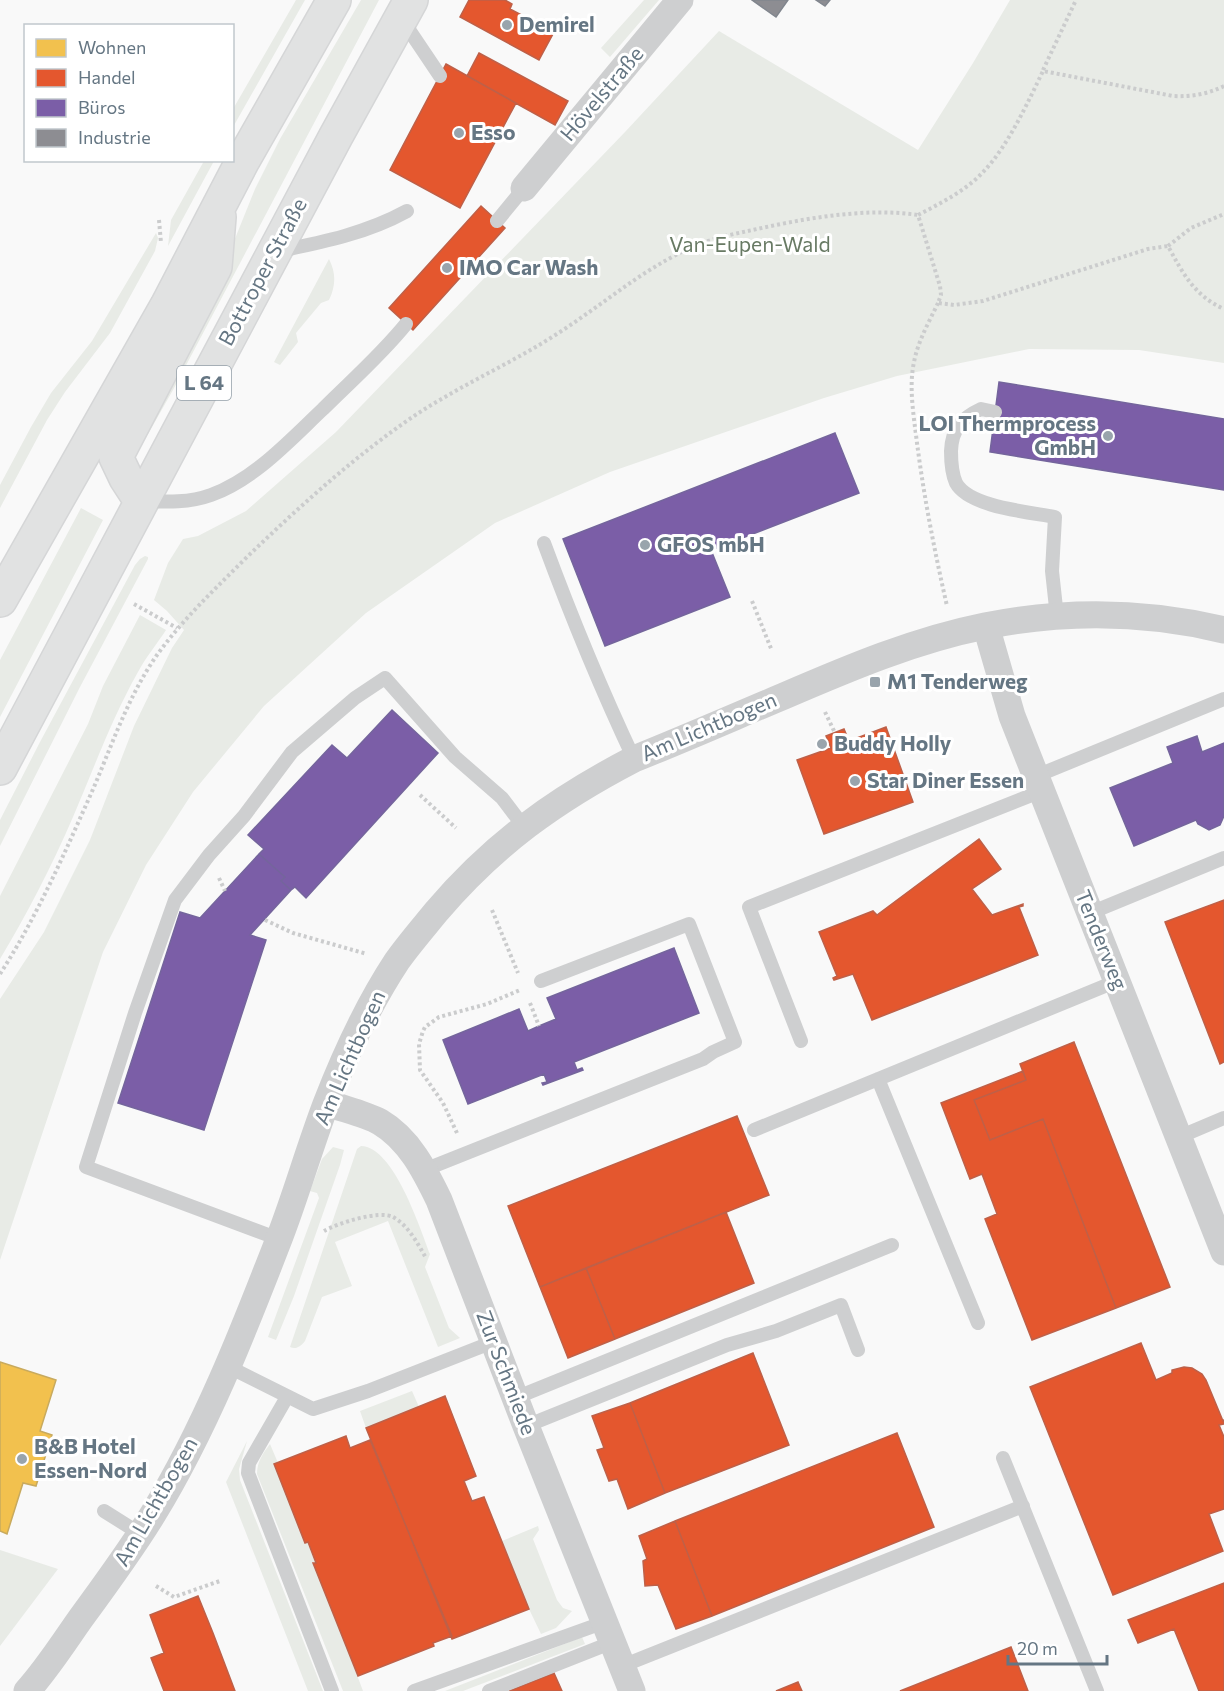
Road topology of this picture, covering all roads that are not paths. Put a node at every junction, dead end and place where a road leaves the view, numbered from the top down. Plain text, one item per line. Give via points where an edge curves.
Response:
1 (334, 0) edge
2 (680, 0) edge
3 (406, 9) edge
4 (440, 76) dead end
5 (524, 188) joint
6 (219, 206) junction
7 (407, 211) dead end
8 (497, 221) dead end
9 (274, 252) junction
10 (406, 324) dead end
11 (995, 412) dead end
12 (141, 501) junction
13 (544, 543) dead end
14 (0, 600) edge
15 (1057, 617) junction
16 (986, 626) junction
17 (1224, 630) edge
18 (1224, 699) edge
19 (634, 759) junction
20 (0, 768) edge
21 (1039, 783) junction
22 (524, 827) junction
23 (1224, 858) edge
24 (1090, 913) junction
25 (541, 981) road end
26 (1117, 981) junction
27 (801, 1041) dead end
28 (878, 1079) junction
29 (327, 1103) junction
30 (1224, 1118) edge
31 (754, 1130) dead end
32 (1179, 1137) junction
33 (424, 1170) junction
34 (279, 1239) junction
35 (892, 1245) dead end
36 (1224, 1252) edge
37 (978, 1323) dead end
38 (493, 1342) junction
39 (858, 1350) dead end
40 (227, 1366) junction
41 (287, 1397) junction
42 (515, 1398) junction
43 (526, 1426) junction
44 (1003, 1458) dead end
45 (1023, 1506) junction
46 (104, 1511) dead end
47 (139, 1533) junction
48 (613, 1643) junction
49 (27, 1691) edge
50 (332, 1691) edge
51 (414, 1691) edge
52 (489, 1691) edge
53 (632, 1691) edge
54 (1097, 1691) edge

1 - 6 main road
2 - 5 street, Hövelstraße
3 - 4 lane
3 - 9 main road, Bottroper Straße / L 64
5 - 8 lane
6 - 12 main road via 215,267 116,457
6 - 14 main road via 167,306
7 - 9 lane via 352,234
9 - 12 main road, Bottroper Straße / L 64
10 - 12 lane via 343,390 238,482 187,502
11 - 15 lane via 981,408 966,416 954,432 952,466 957,483 968,496 985,503 1055,517 1052,571
12 - 20 main road, Bottroper Straße / L 64
13 - 19 lane
15 - 16 street, Am Lichtbogen
15 - 17 street, Am Lichtbogen via 1094,614 1158,618
16 - 19 street, Am Lichtbogen via 859,664
16 - 21 street, Tenderweg via 1012,716
18 - 21 lane
19 - 22 street, Am Lichtbogen via 580,788
21 - 24 street, Tenderweg
21 - 27 lane via 749,907
22 - 29 street, Am Lichtbogen via 471,873 397,961 362,1021
22 - 34 lane via 502,798 455,757 385,678 355,698 292,752 175,900 86,1167
23 - 24 lane
24 - 26 street, Tenderweg
25 - 33 lane via 689,924 735,1042 703,1059
26 - 28 lane
26 - 32 street, Tenderweg
28 - 31 lane
28 - 37 lane
29 - 33 street, Zur Schmiede via 382,1124 411,1150
29 - 34 street, Am Lichtbogen
30 - 32 lane
32 - 36 street, Tenderweg
33 - 38 street, Zur Schmiede
34 - 40 street, Am Lichtbogen
35 - 42 lane
38 - 41 lane via 368,1392 313,1409
38 - 42 street, Zur Schmiede
39 - 43 lane via 841,1305 728,1345
40 - 41 lane
40 - 47 street, Am Lichtbogen via 188,1449
41 - 50 lane via 249,1463 248,1473
42 - 43 street, Zur Schmiede
43 - 48 street, Zur Schmiede
44 - 45 lane
45 - 48 lane
45 - 54 lane
46 - 47 lane
47 - 49 street, Am Lichtbogen via 113,1575
48 - 51 lane
48 - 52 lane
48 - 53 street, Zur Schmiede

